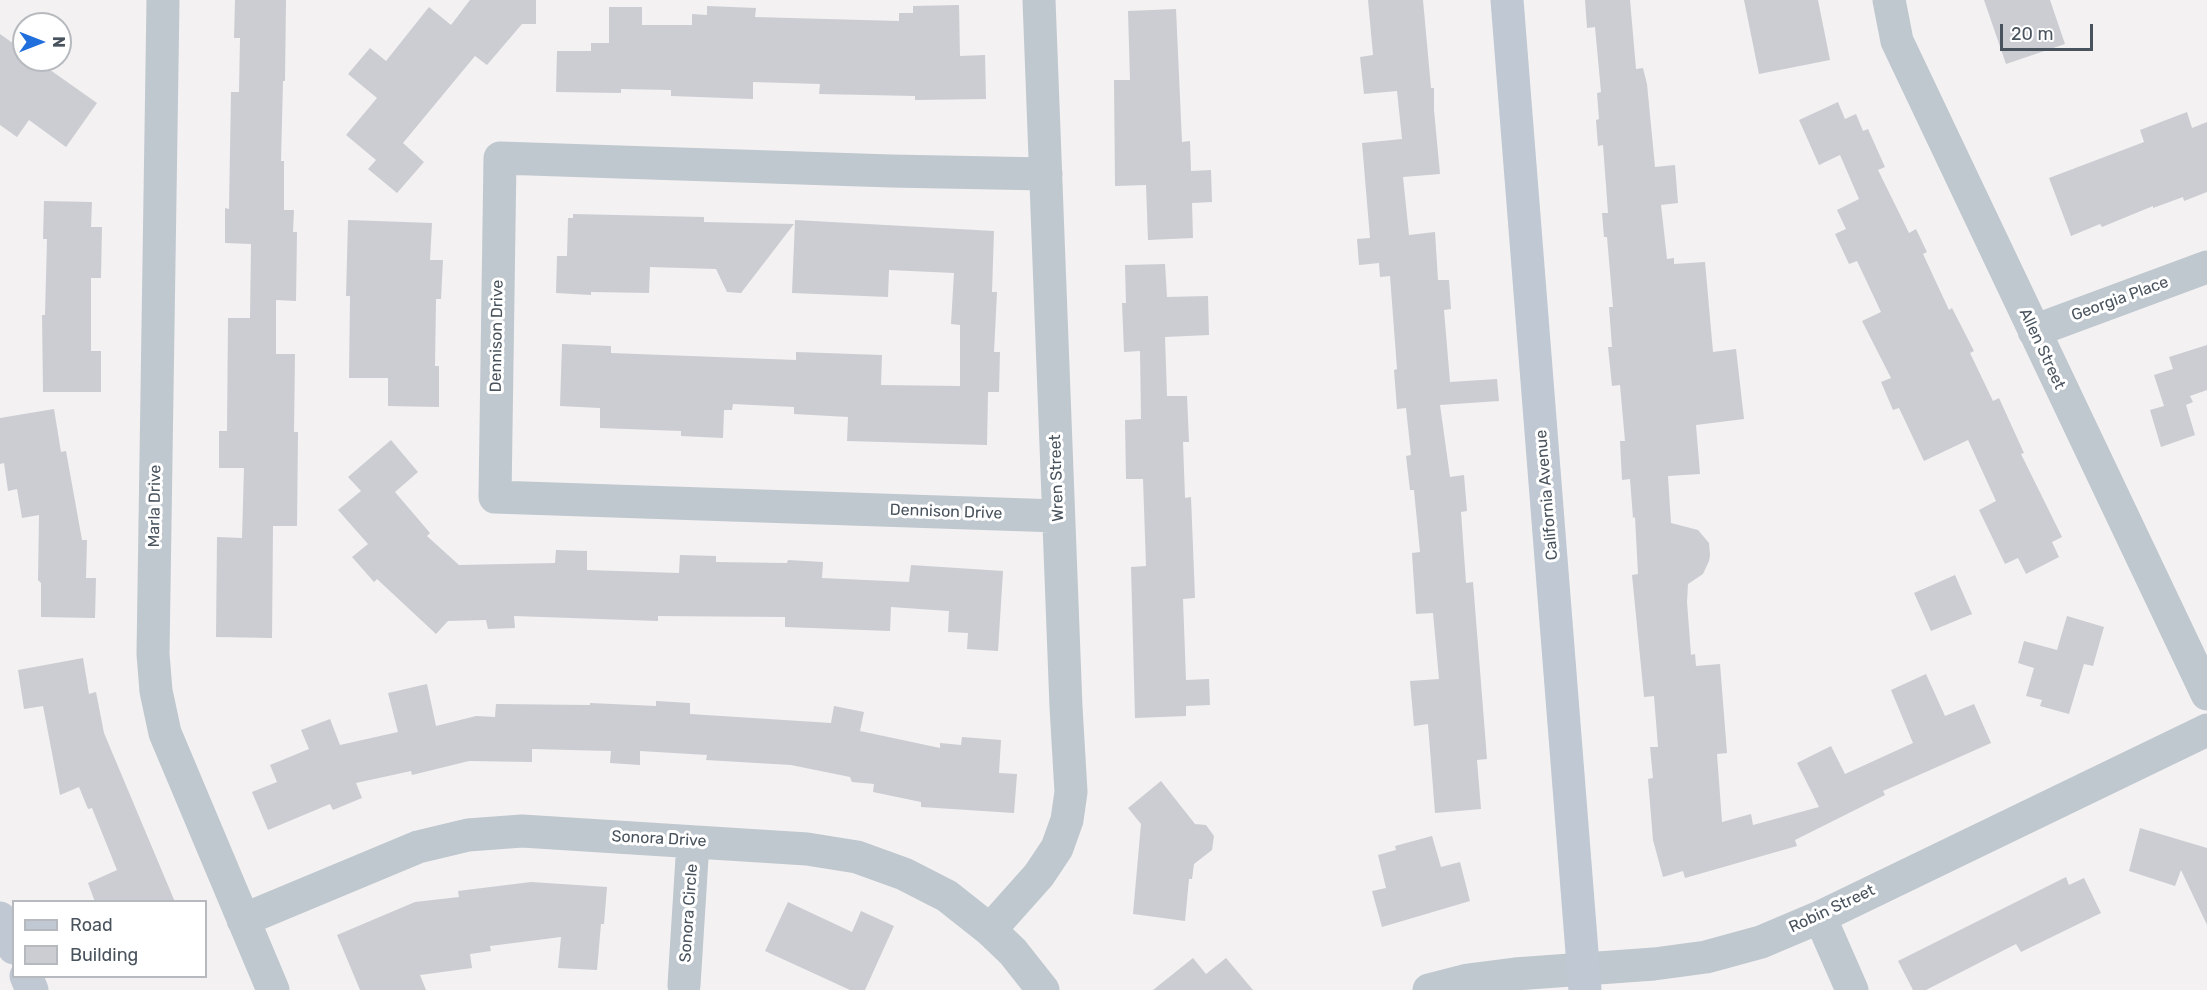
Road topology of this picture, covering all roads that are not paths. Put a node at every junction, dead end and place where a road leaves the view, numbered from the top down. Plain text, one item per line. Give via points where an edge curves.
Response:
1 (163, 0) edge
2 (1039, 0) edge
3 (1507, 0) edge
4 (1889, 0) edge
5 (1046, 174) junction
6 (2207, 267) edge
7 (2034, 331) junction
8 (1058, 516) junction
9 (2207, 694) edge
10 (2207, 730) edge
11 (693, 842) junction
12 (1820, 916) junction
13 (0, 918) edge
14 (243, 920) junction
15 (990, 930) junction
16 (12, 944) edge
17 (1585, 979) edge
18 (684, 985) dead end
19 (273, 990) edge
20 (1043, 990) edge
21 (1429, 990) edge
22 (1852, 990) edge

1 - 14 street, Marla Drive via 153,654 156,691 165,733
2 - 5 street, Wren Street
3 - 17 street, California Avenue
4 - 7 street, Allen Street via 1897,40
5 - 8 street, Wren Street
5 - 8 street, Dennison Drive via 500,158 495,496
6 - 7 street, Georgia Place
7 - 9 street, Allen Street
8 - 15 street, Wren Street via 1071,792 1067,820 1057,848 1039,875
10 - 12 street, Robin Street
11 - 14 street, Sonora Drive via 522,831 468,835 418,847
11 - 15 street, Sonora Drive via 807,849 857,858 904,874 947,896
11 - 18 street, Sonora Circle
12 - 17 street, Robin Street via 1761,942 1706,957
12 - 22 street
13 - 16 street
14 - 19 street, Marla Drive
15 - 20 street, Sonora Drive
17 - 21 street, Robin Street via 1468,980

